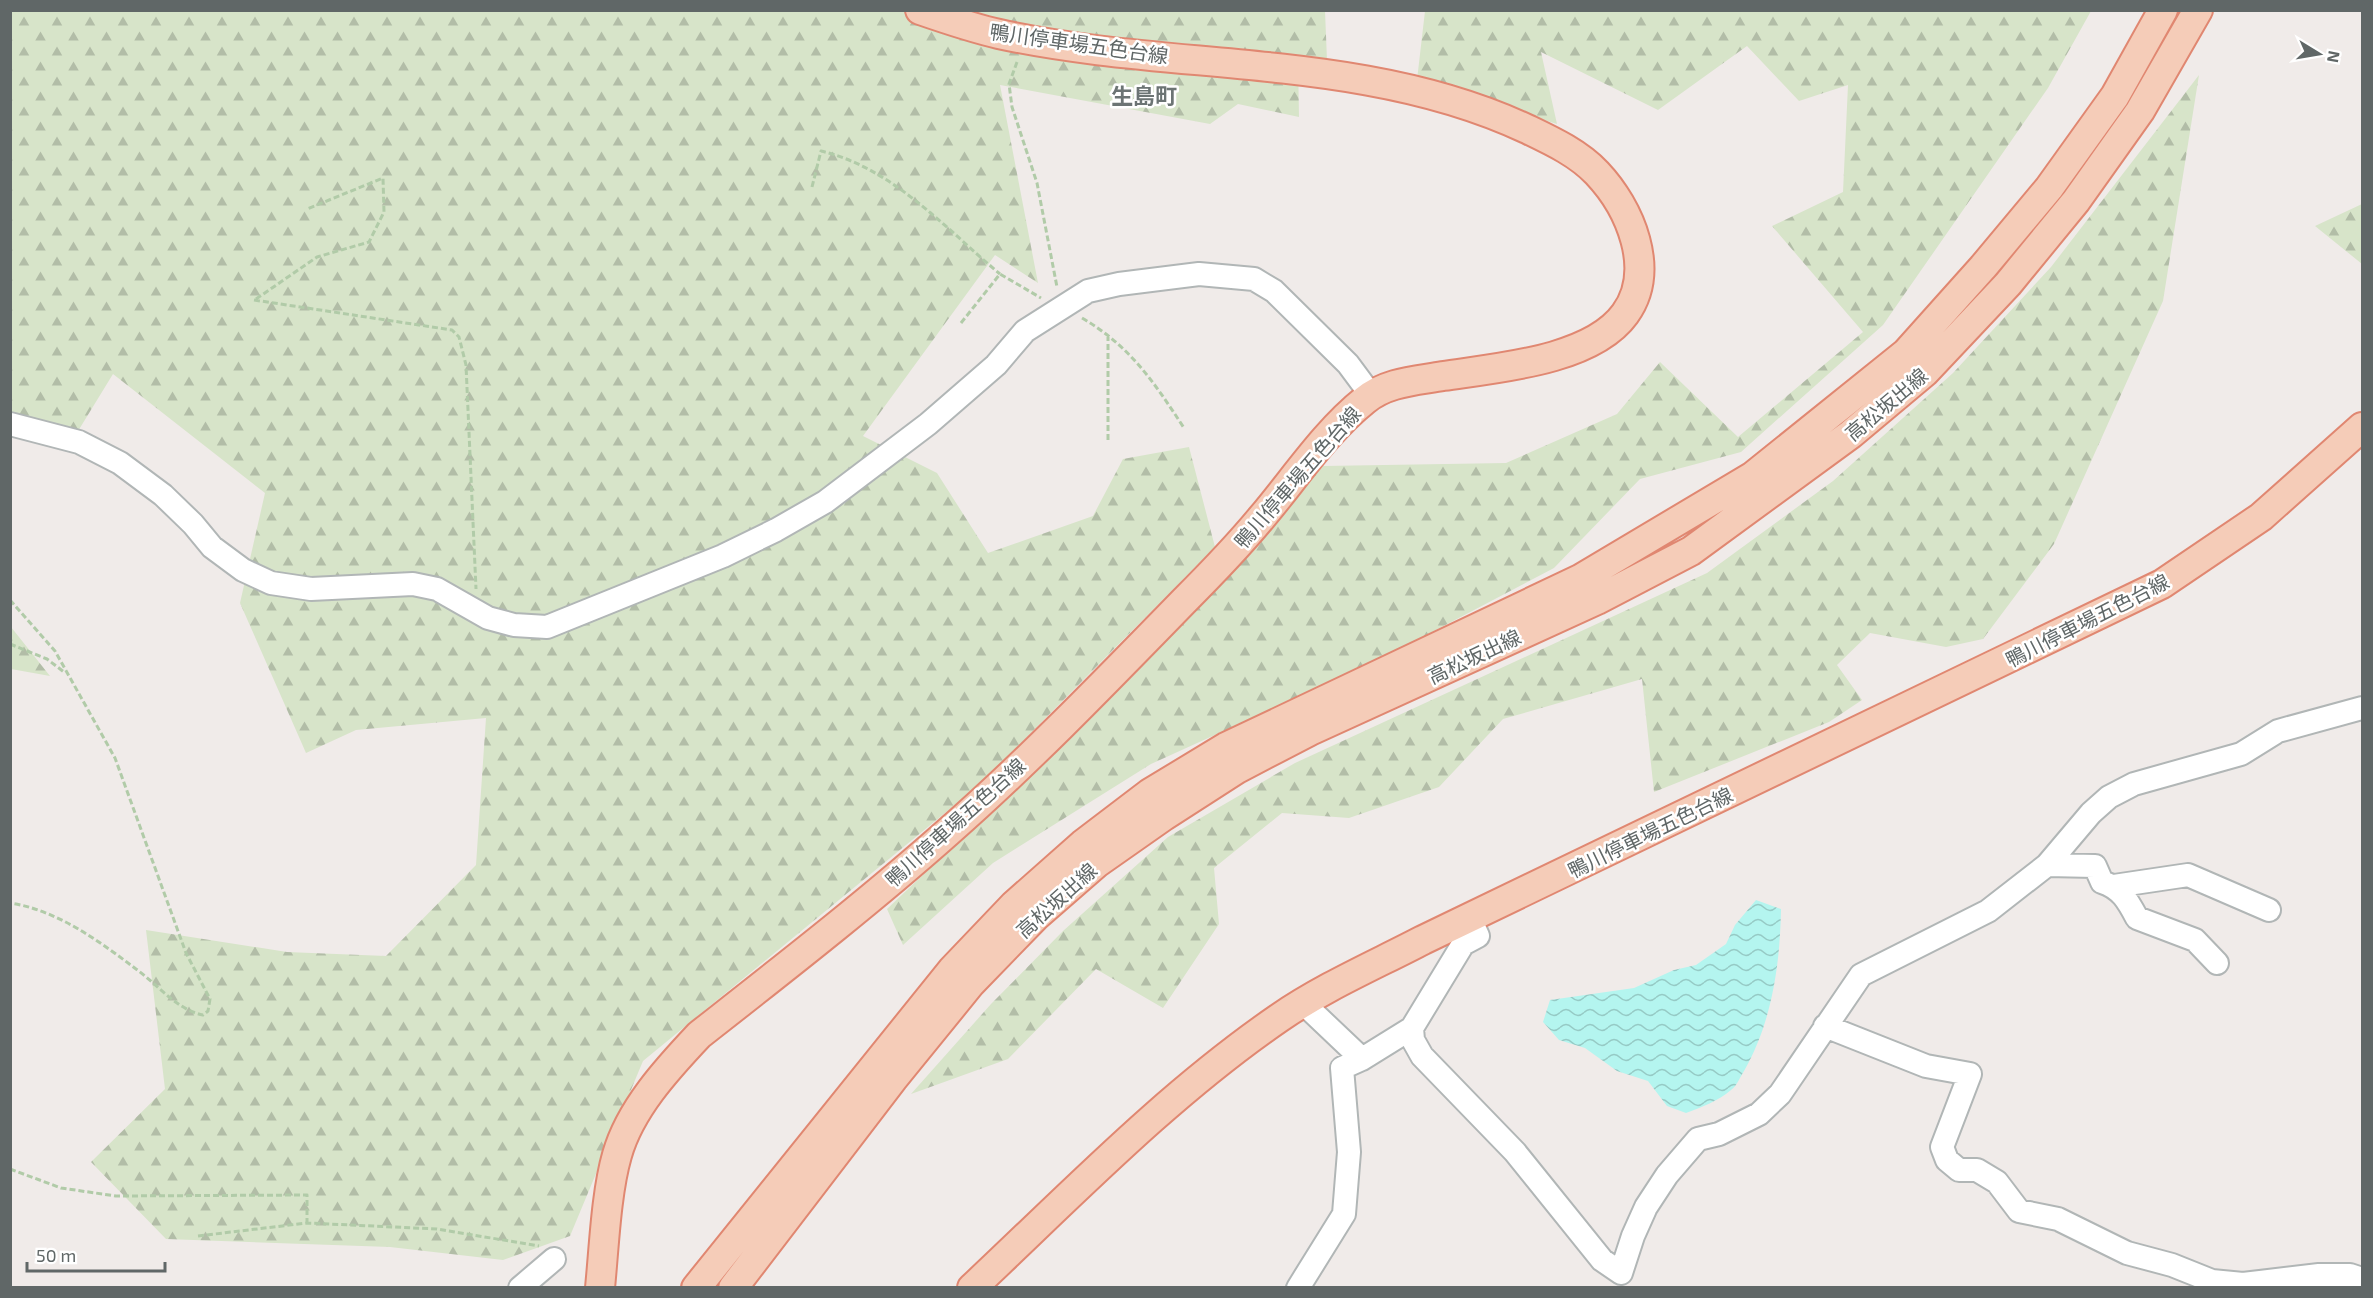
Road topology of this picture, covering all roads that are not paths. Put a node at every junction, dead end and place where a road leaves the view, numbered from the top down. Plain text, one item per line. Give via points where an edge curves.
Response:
1 (920, 10) edge
2 (2163, 10) edge
3 (2198, 10) edge
4 (1371, 395) junction
5 (10, 423) edge
6 (2362, 428) edge
7 (2362, 708) edge
8 (2047, 866) junction
9 (2114, 886) junction
10 (2269, 910) dead end
11 (1470, 918) junction
12 (2217, 963) dead end
13 (1303, 1003) junction
14 (1825, 1026) junction
15 (1412, 1028) junction
16 (1362, 1059) junction
17 (554, 1259) road end
18 (2362, 1279) edge
19 (1623, 1280) edge
20 (710, 1283) edge
21 (520, 1287) edge
22 (600, 1287) edge
23 (733, 1287) edge
24 (972, 1287) edge
25 (1298, 1287) edge

1 - 4 main road, 鴨川停車場五色台線 via 997,34 1337,77 1422,93 1519,125 1564,146 1596,172 1630,223 1637,241 1635,291 1629,310 1613,327 1594,340 1545,357 1391,385
2 - 20 main road, 高松坂出線 via 2115,96 2049,188 1906,353 1753,476 1580,579 1226,747 1150,793 1083,844 1014,905 952,970
3 - 23 main road, 高松坂出線 via 2140,111 2076,201 2008,284 1925,372 1851,434 1691,551 1597,600 1310,731 1237,769 1097,863 1035,917 971,983
4 - 5 street via 1348,364 1274,291 1254,279 1199,274 1088,291 1025,331 996,365 928,424 825,502 723,556 547,627 488,618 437,589 413,584 311,589 272,583 243,570 212,547 163,495 120,464 79,442
4 - 22 main road, 鴨川停車場五色台線 via 1302,467 1218,568 1050,737 948,833 699,1035 669,1067 638,1112 617,1155
6 - 11 main road, 鴨川停車場五色台線 via 2261,517 2162,584
7 - 8 street via 2278,731 2241,754 2134,783 2091,813
8 - 9 street via 2095,866 2102,882
8 - 14 street via 1988,911 1861,975
9 - 10 street via 2188,875
9 - 12 street via 2127,898 2137,918 2195,940
11 - 13 main road, 鴨川停車場五色台線
11 - 15 street via 1478,936 1463,944
13 - 16 street
13 - 24 main road, 鴨川停車場五色台線 via 1224,1057 1171,1102
14 - 18 street via 1926,1066 1970,1074 1942,1147 1947,1160 1959,1170 1977,1170 1996,1182 2019,1211 2058,1219 2127,1253 2212,1281 2243,1284 2319,1275
14 - 19 street via 1780,1094 1759,1114 1719,1134 1698,1139 1667,1175 1633,1236
15 - 16 street
15 - 19 street via 1413,1040 1422,1056 1515,1152 1602,1260
16 - 25 street via 1342,1068 1349,1152 1344,1214
17 - 21 street

